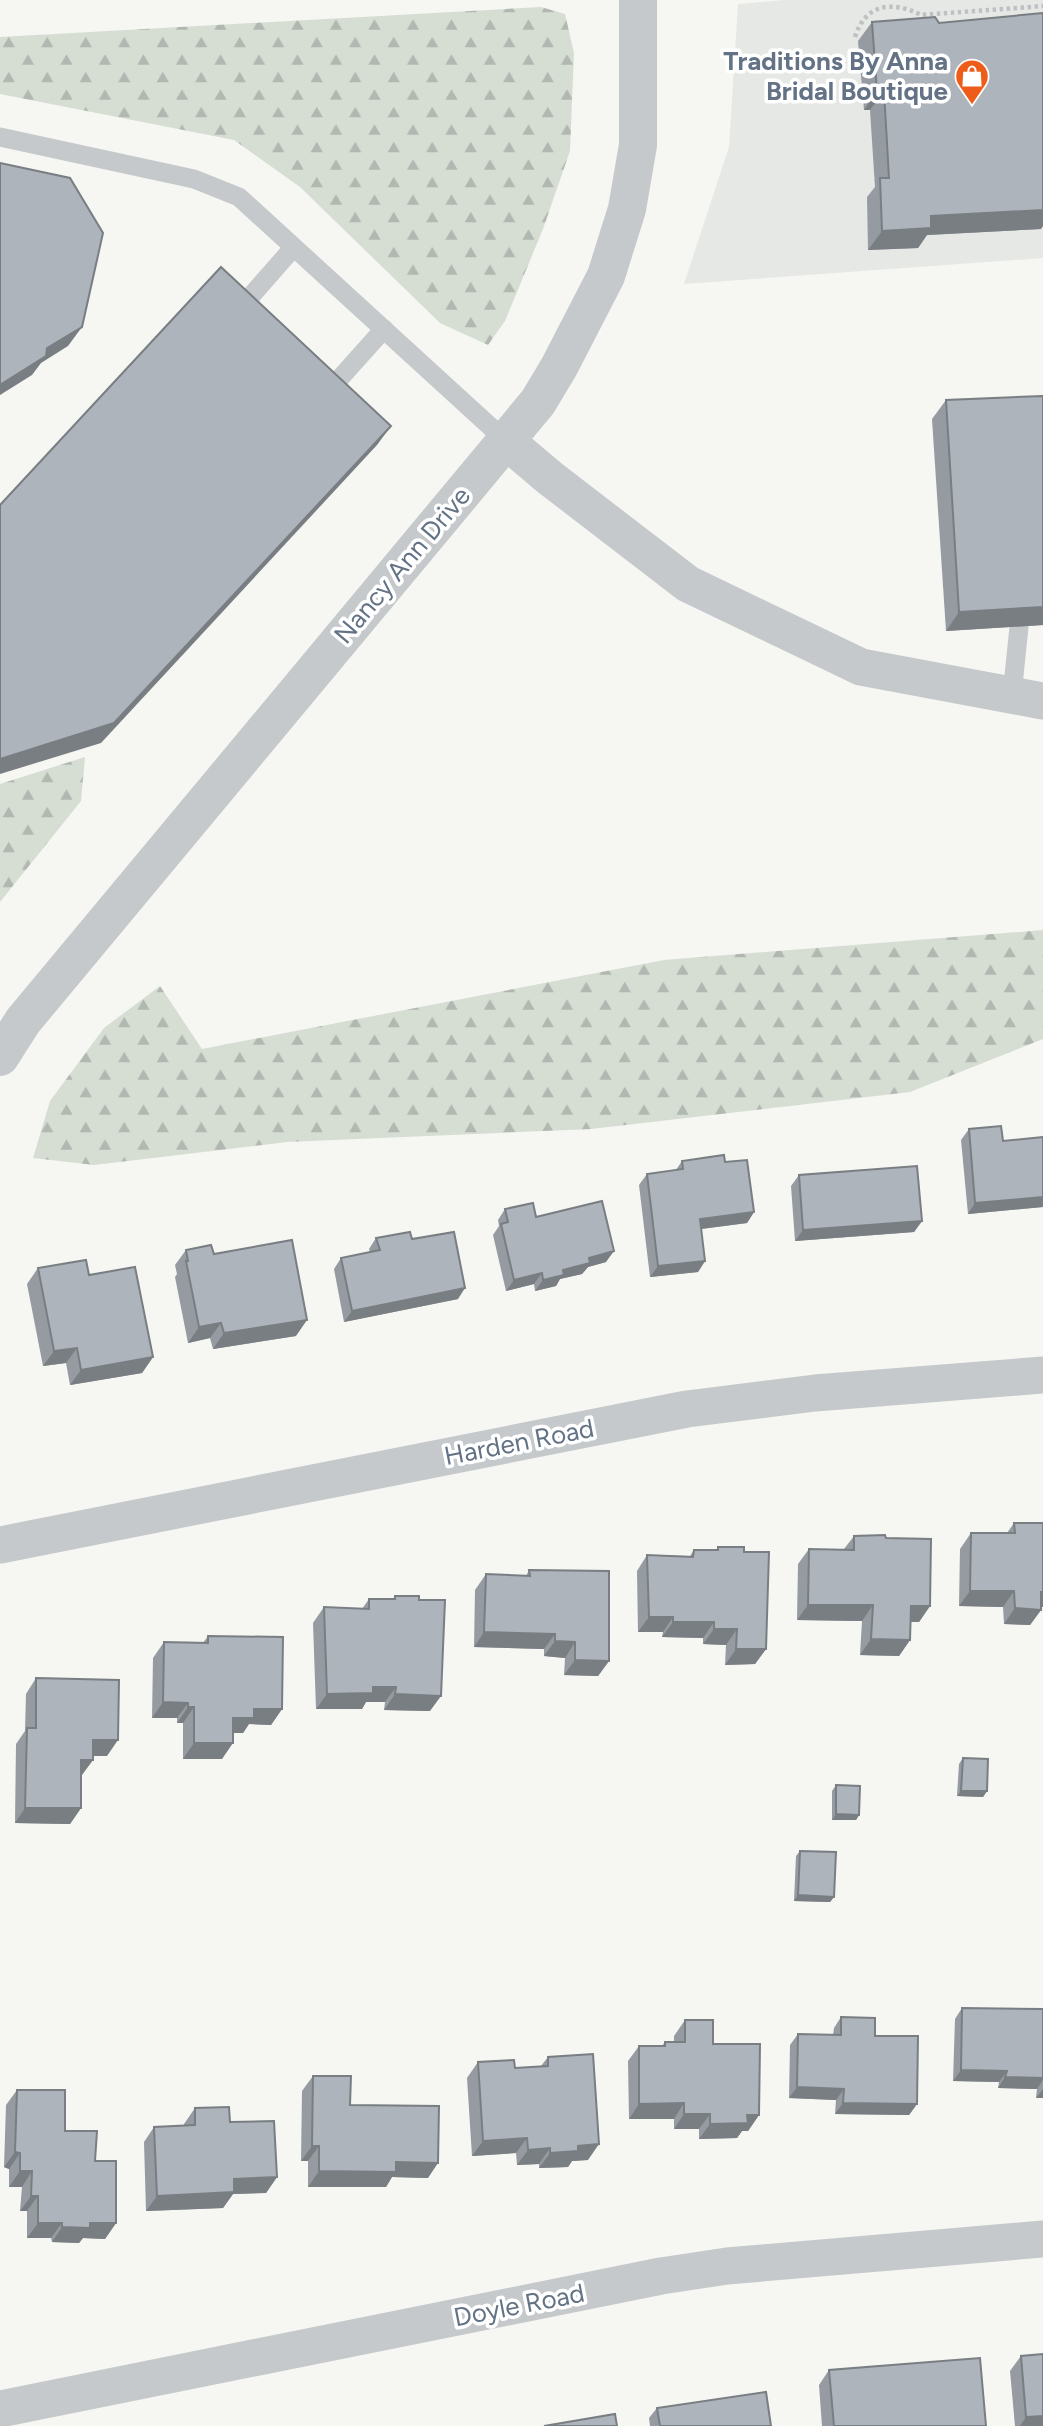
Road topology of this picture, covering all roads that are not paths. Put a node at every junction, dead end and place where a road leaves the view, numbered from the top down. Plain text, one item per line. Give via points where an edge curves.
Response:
1 (638, 0) edge
2 (0, 137) edge
3 (293, 248) junction
4 (236, 313) edge
5 (384, 329) junction
6 (324, 396) edge
7 (505, 440) junction
8 (1019, 627) edge
9 (1028, 698) edge
10 (0, 1057) edge
11 (1043, 1375) edge
12 (0, 1545) edge
13 (1043, 2239) edge
14 (0, 2409) edge

1 - 7 street, Nancy Ann Drive via 638,145 627,209 606,276 559,367 538,402
2 - 3 lane via 194,179 239,197
3 - 4 lane
3 - 5 lane
5 - 6 lane
5 - 7 lane
7 - 9 street via 688,583 861,667
7 - 10 street, Nancy Ann Drive via 23,1021
8 - 9 lane
11 - 12 street, Harden Road via 815,1393 687,1409
13 - 14 street, Doyle Road via 688,2272

